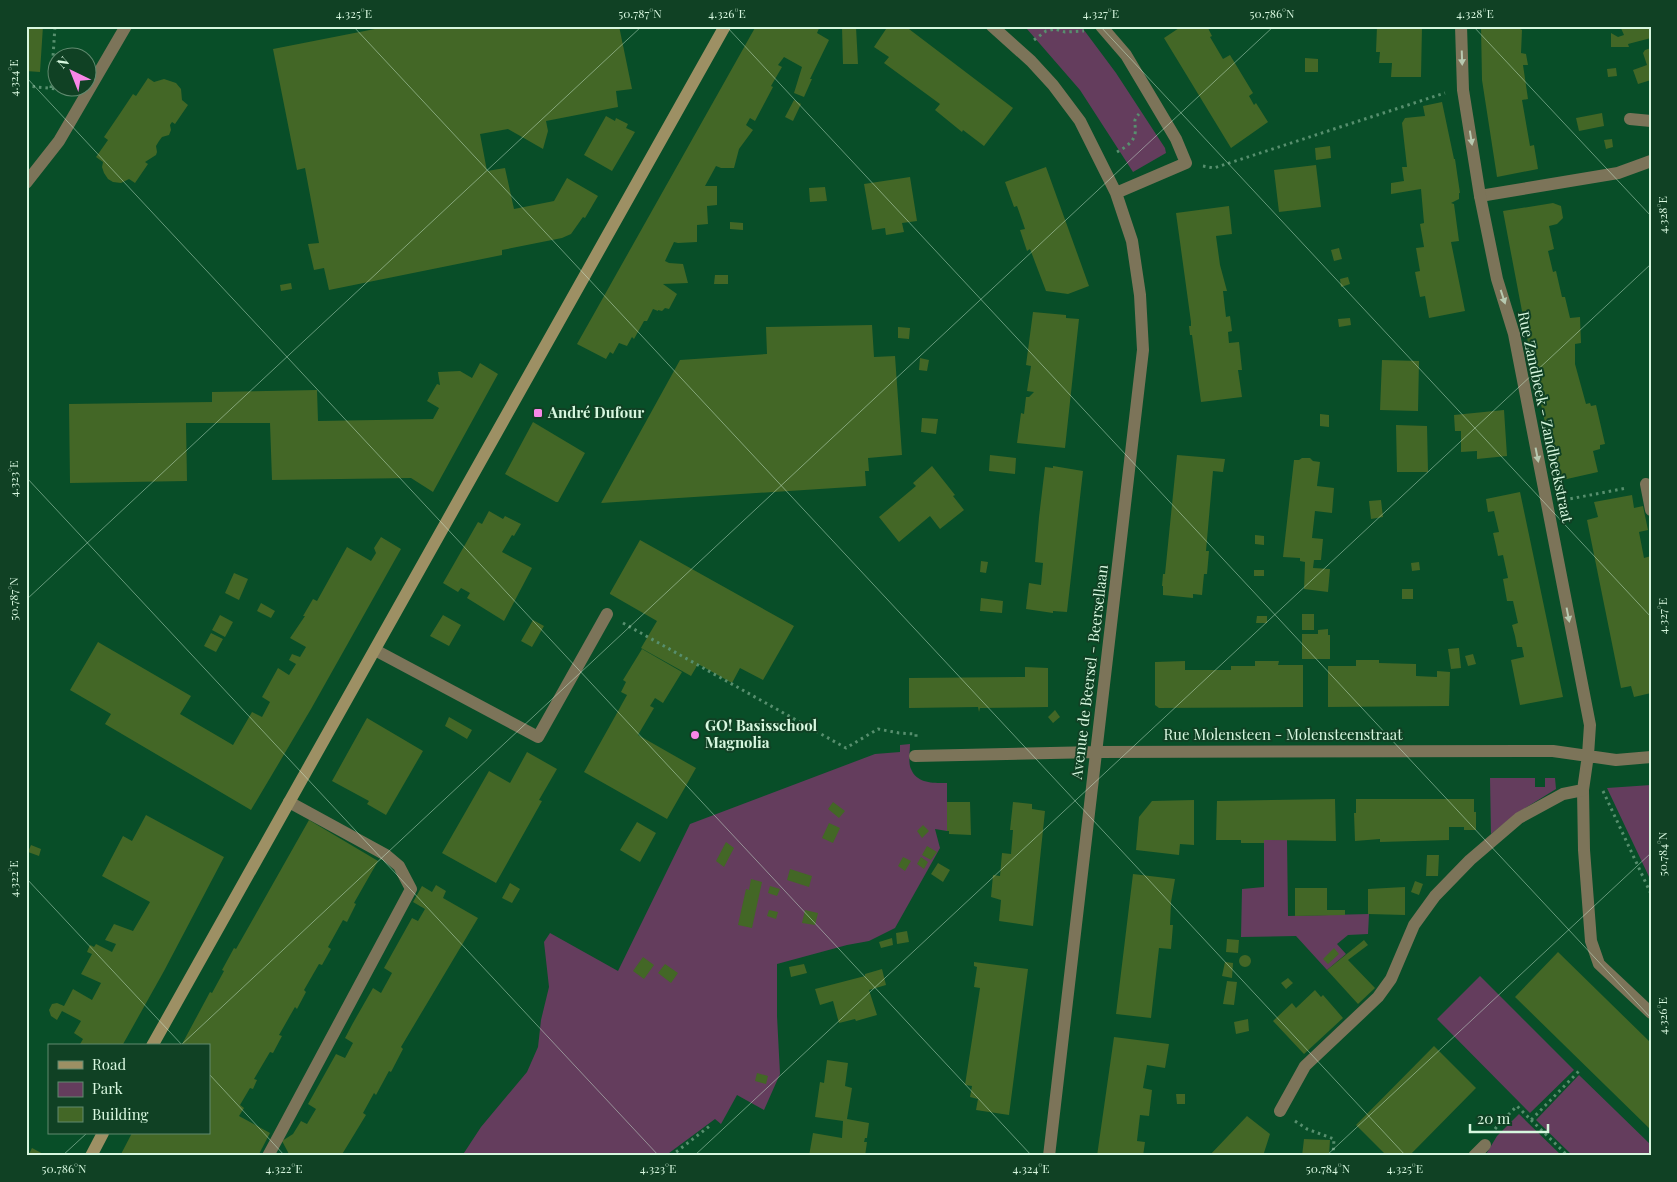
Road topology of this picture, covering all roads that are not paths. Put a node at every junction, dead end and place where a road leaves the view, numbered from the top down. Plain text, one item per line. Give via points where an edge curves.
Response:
1 (126, 26) edge
2 (725, 26) edge
3 (1101, 26) edge
4 (1461, 26) edge
5 (997, 27) edge
6 (1630, 119) dead end
7 (1651, 121) edge
8 (1651, 160) edge
9 (26, 183) edge
10 (1116, 193) junction
11 (1480, 196) junction
12 (1646, 484) road end
13 (1651, 510) edge
14 (607, 614) road end
15 (375, 650) junction
16 (1097, 752) junction
17 (1588, 754) junction
18 (916, 756) dead end
19 (1651, 757) edge
20 (1583, 790) junction
21 (289, 802) junction
22 (1651, 1013) edge
23 (153, 1044) edge
24 (1280, 1112) road end
25 (102, 1134) edge
26 (1485, 1145) road end
27 (91, 1156) edge
28 (268, 1156) edge
29 (1049, 1156) edge
30 (1474, 1156) edge

1 - 9 street via 58,141
2 - 15 main road
3 - 10 street via 1126,55 1176,139 1186,163
4 -> 11 street, Rue Zandbeek - Zandbeekstraat via 1463,90
5 - 10 street, Avenue de Beersel - Beersellaan via 1053,85 1080,121
6 - 7 street
8 - 11 street via 1618,173
10 - 16 street, Avenue de Beersel - Beersellaan via 1132,241 1144,350
11 -> 17 street, Rue Zandbeek - Zandbeekstraat via 1497,279 1514,334 1590,725
12 - 13 street
14 - 15 street via 538,737
15 - 21 main road
16 - 17 street, Rue Molensteen - Molensteenstraat via 1553,750
16 - 18 street, Rue Molensteen - Molensteenstraat
16 - 29 street, Avenue de Beersel - Beersellaan
17 - 19 street, Rue Molensteen - Molensteenstraat via 1616,760
17 - 20 street, Rue Zandbeek - Zandbeekstraat
20 - 22 street, Rue Zandbeek - Zandbeekstraat via 1591,942 1599,964
20 - 24 street via 1563,794 1519,818 1434,896 1414,925 1391,979 1378,997 1305,1066
21 - 23 main road
21 - 28 street via 386,855 399,866 411,889
25 - 27 main road
26 - 30 street

